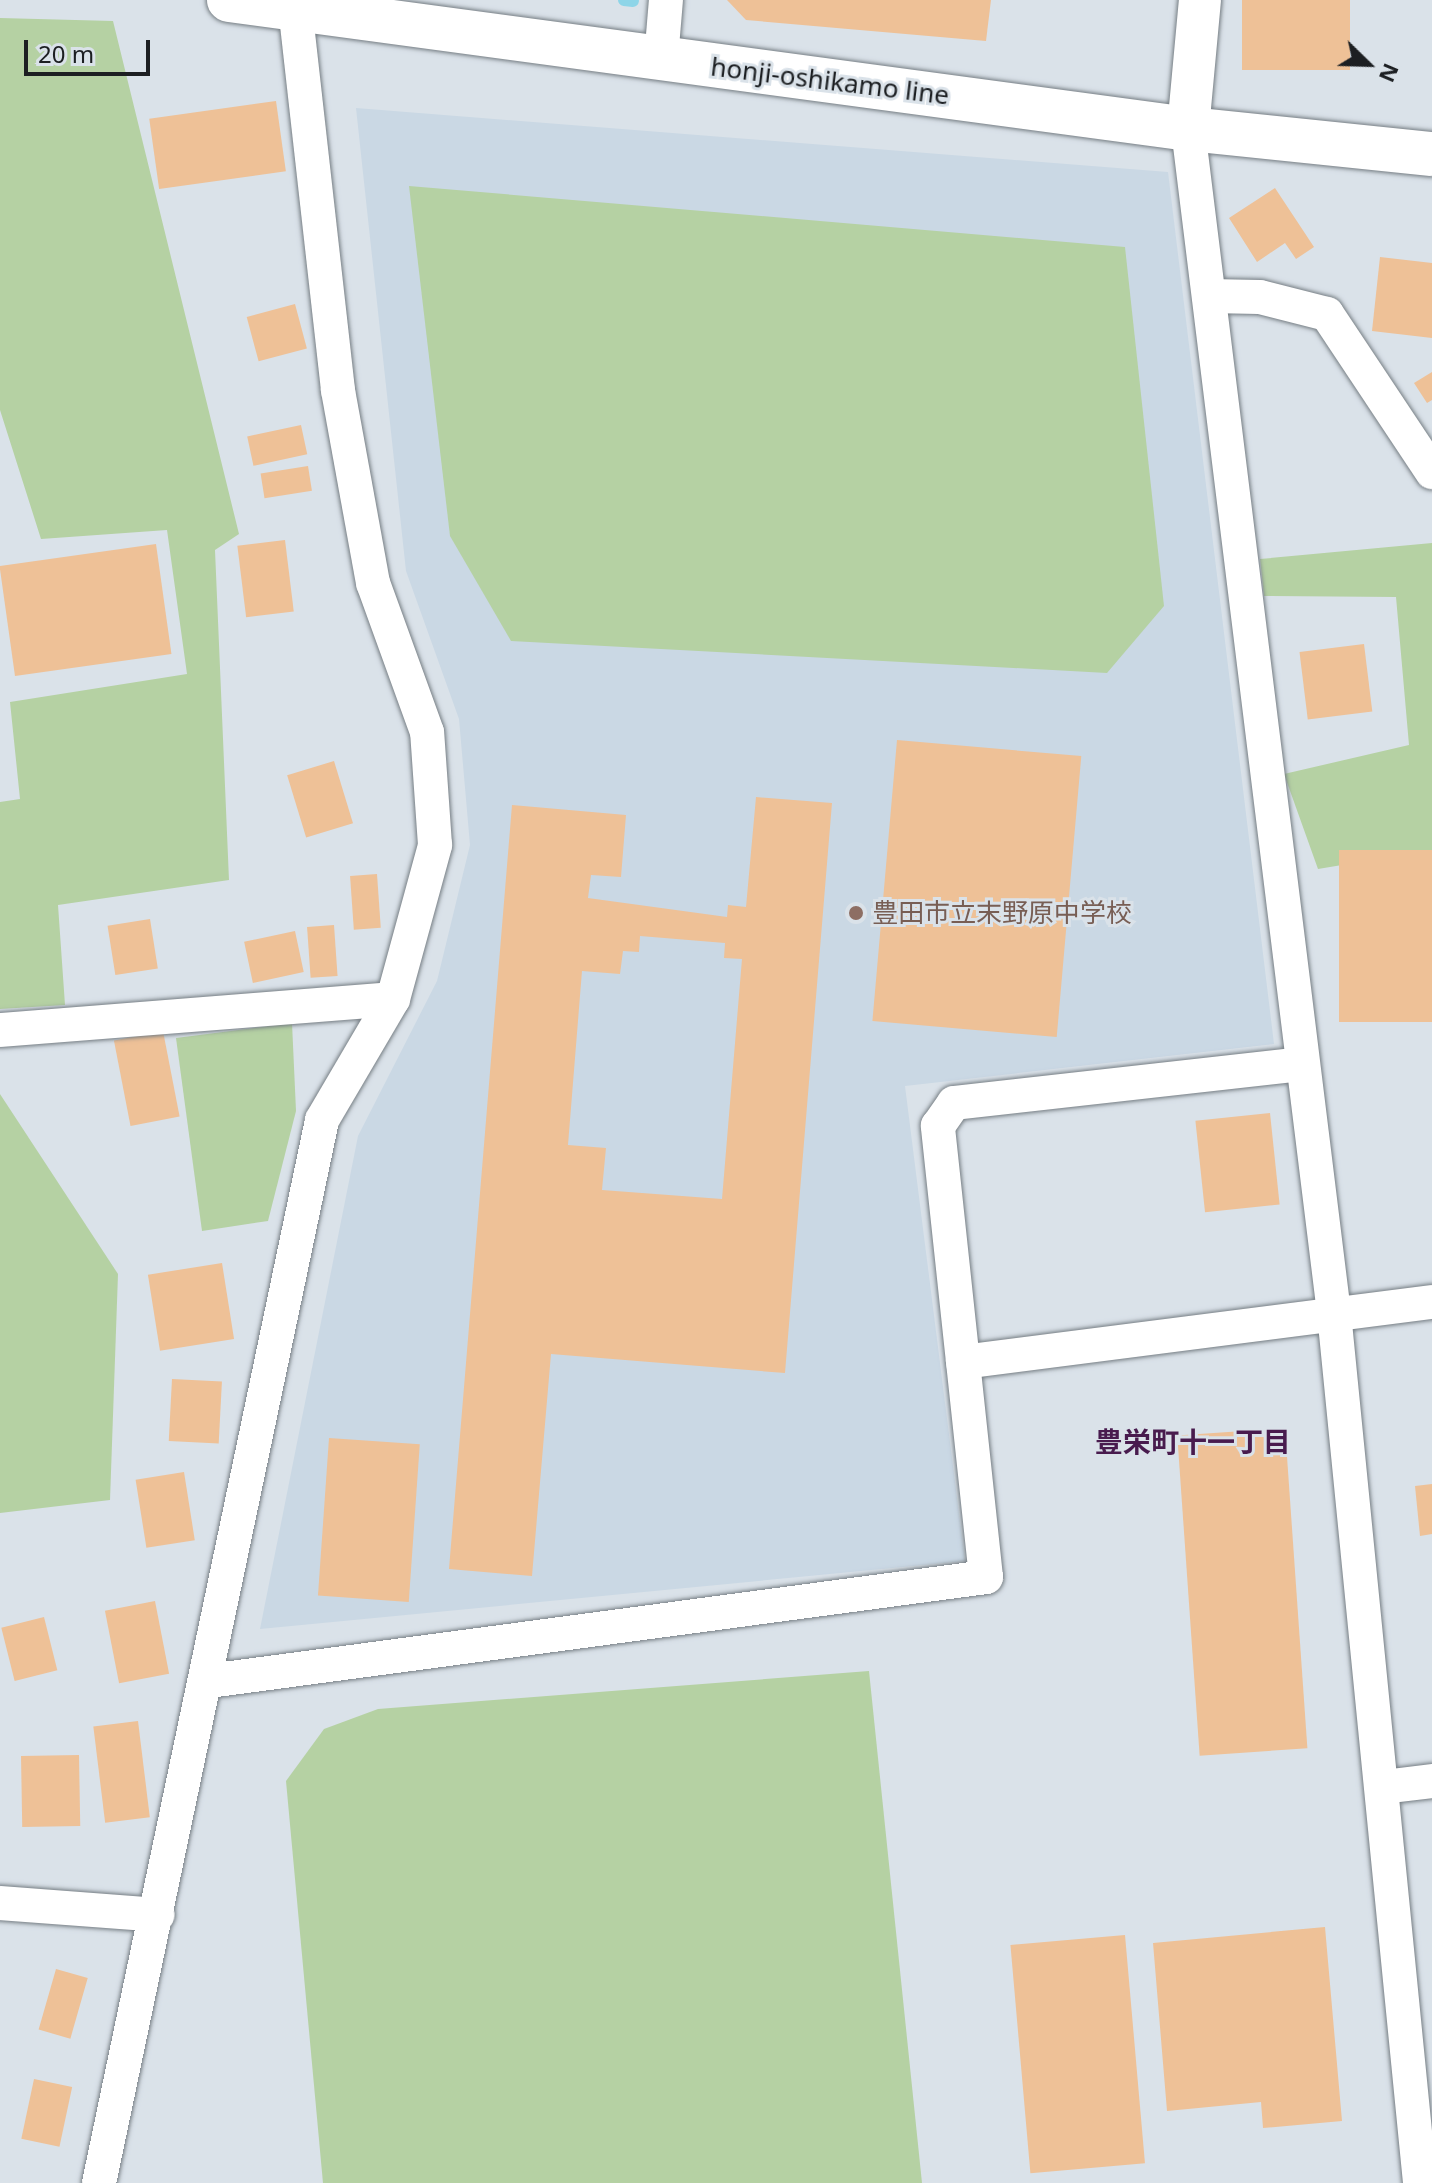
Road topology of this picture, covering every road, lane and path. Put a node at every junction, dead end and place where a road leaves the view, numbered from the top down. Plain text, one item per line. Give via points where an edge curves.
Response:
1 (229, 0) edge
2 (666, 0) edge
3 (1200, 0) edge
4 (295, 9) junction
5 (661, 59) junction
6 (1188, 129) junction
7 (1432, 154) edge
8 (1209, 296) junction
9 (1432, 472) edge
10 (393, 999) junction
11 (0, 1030) edge
12 (1300, 1064) junction
13 (1432, 1302) edge
14 (1334, 1313) junction
15 (963, 1362) junction
16 (209, 1681) junction
17 (1432, 1781) edge
18 (1383, 1787) junction
19 (0, 1903) edge
20 (158, 1915) junction
21 (99, 2183) edge
22 (1420, 2183) edge

1 - 4 main road, honji-oshikamo line
2 - 5 street
3 - 6 street
4 - 5 main road, honji-oshikamo line
4 - 10 street via 338,390 373,583 427,732 435,845
5 - 6 main road, honji-oshikamo line
6 - 7 main road, honji-oshikamo line
6 - 8 street
8 - 9 street via 1260,297 1327,314
8 - 12 street
10 - 11 street
10 - 16 street via 322,1120
12 - 14 street
12 - 15 street via 954,1103 938,1126
13 - 14 street
14 - 15 street
14 - 18 street
15 - 16 street via 986,1577
16 - 20 street
17 - 18 street
18 - 22 street
19 - 20 street
20 - 21 street

